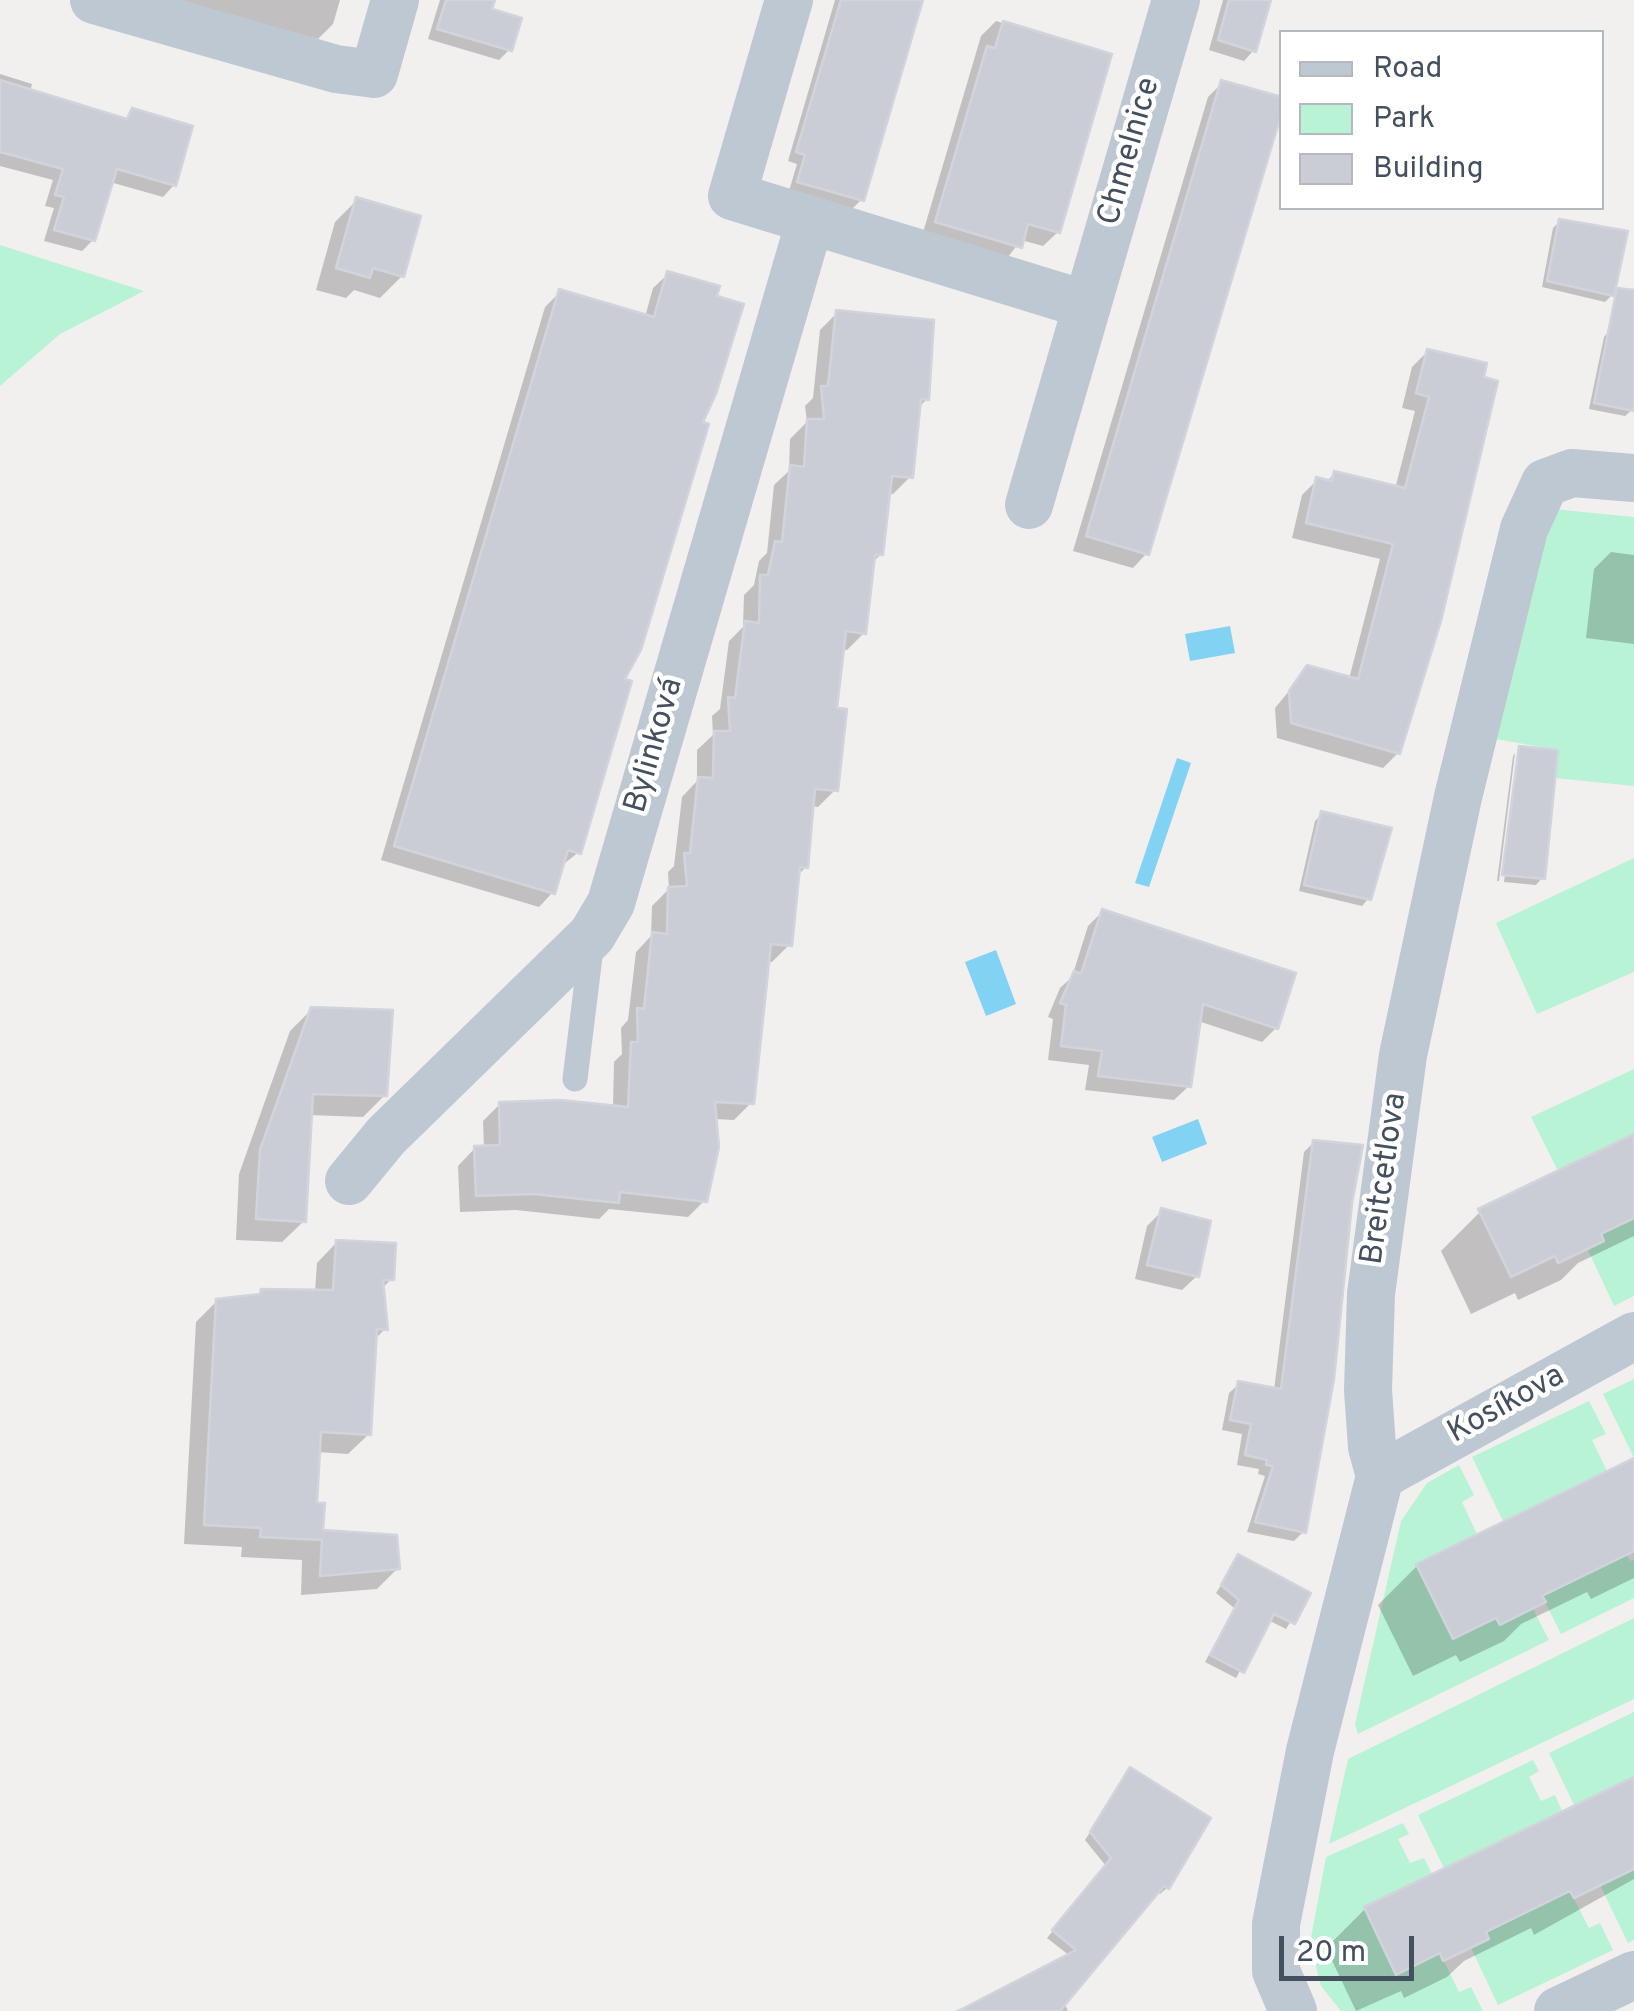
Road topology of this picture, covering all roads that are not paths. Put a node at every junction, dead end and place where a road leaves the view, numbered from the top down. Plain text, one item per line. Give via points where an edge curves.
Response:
1 (94, 0) edge
2 (396, 0) edge
3 (789, 0) edge
4 (1176, 0) edge
5 (810, 221) junction
6 (1087, 304) junction
7 (1634, 478) edge
8 (1030, 505) dead end
9 (592, 936) junction
10 (575, 1080) dead end
11 (349, 1181) dead end
12 (1634, 1336) edge
13 (1380, 1476) junction
14 (1634, 1975) edge
15 (1284, 1991) edge
16 (1558, 2011) edge

1 - 2 street via 374,74
3 - 5 street via 732,196
4 - 6 street, Chmelnice
5 - 6 street
5 - 9 street, Bylinková via 610,903
6 - 8 street, Chmelnice
7 - 13 street, Breitcetlova via 1572,473 1545,483 1524,529 1458,798 1390,1132 1368,1390
9 - 10 lane
9 - 11 street, Bylinková via 386,1136
12 - 13 street, Kosíkova
13 - 15 street, Breitcetlova via 1310,1751 1276,1924
14 - 16 street

